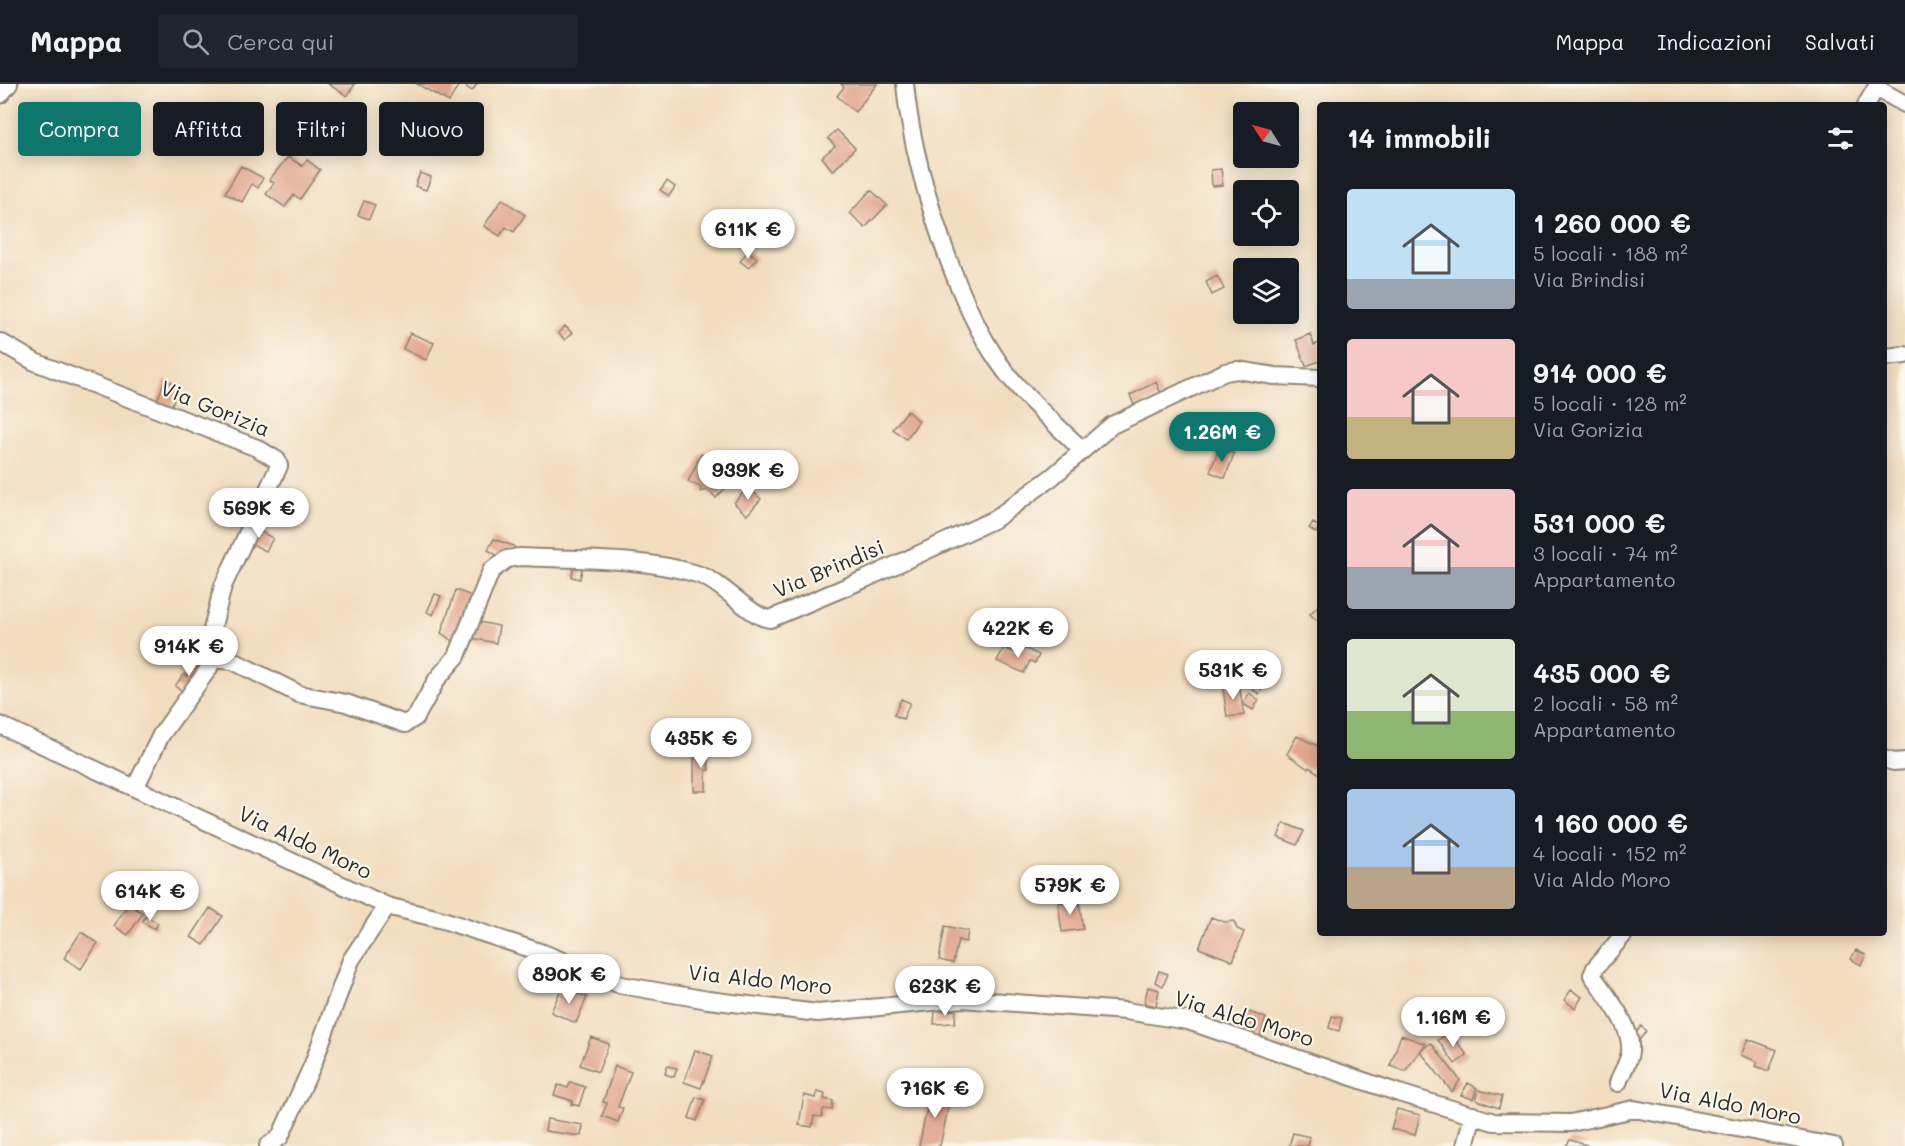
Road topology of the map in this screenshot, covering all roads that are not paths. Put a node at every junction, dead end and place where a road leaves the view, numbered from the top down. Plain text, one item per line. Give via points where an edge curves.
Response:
1 (9, 84) edge
2 (905, 84) edge
3 (1877, 86) edge
4 (0, 95) edge
5 (1868, 102) edge
6 (1905, 104) edge
7 (0, 342) edge
8 (1905, 355) edge
9 (1887, 357) edge
10 (1317, 378) edge
11 (1082, 450) junction
12 (211, 659) junction
13 (0, 724) edge
14 (1887, 760) edge
15 (1905, 761) edge
16 (135, 788) junction
17 (387, 906) junction
18 (1622, 936) edge
19 (1618, 1083) dead end
20 (1473, 1115) junction
21 (268, 1146) edge
22 (1465, 1146) edge
23 (1834, 1146) edge

1 - 4 street
2 - 11 street via 908,122 941,235 989,348 1017,384
3 - 5 street
3 - 6 street
7 - 12 street, Via Gorizia via 35,362 257,448 277,460 279,466 223,586 209,642
8 - 9 street
10 - 11 street, Via Brindisi via 1225,372 1112,425
11 - 12 street, Via Brindisi via 995,519 770,619 756,614 718,584 698,574 644,563 507,559 491,571 457,656 437,679 416,717 405,724 346,703 299,694 232,661
12 - 16 street, Via Gorizia via 195,690 161,735
13 - 16 street, Via Aldo Moro
14 - 15 street
16 - 17 street, Via Aldo Moro
17 - 20 street, Via Aldo Moro via 543,953 621,985 708,1000 818,1013 963,999 1126,1011 1188,1021
17 - 21 street via 351,960 313,1064 279,1137
18 - 19 street via 1592,975 1624,1022 1629,1038 1630,1054
20 - 22 street
20 - 23 street, Via Aldo Moro via 1494,1122 1571,1123 1634,1109

